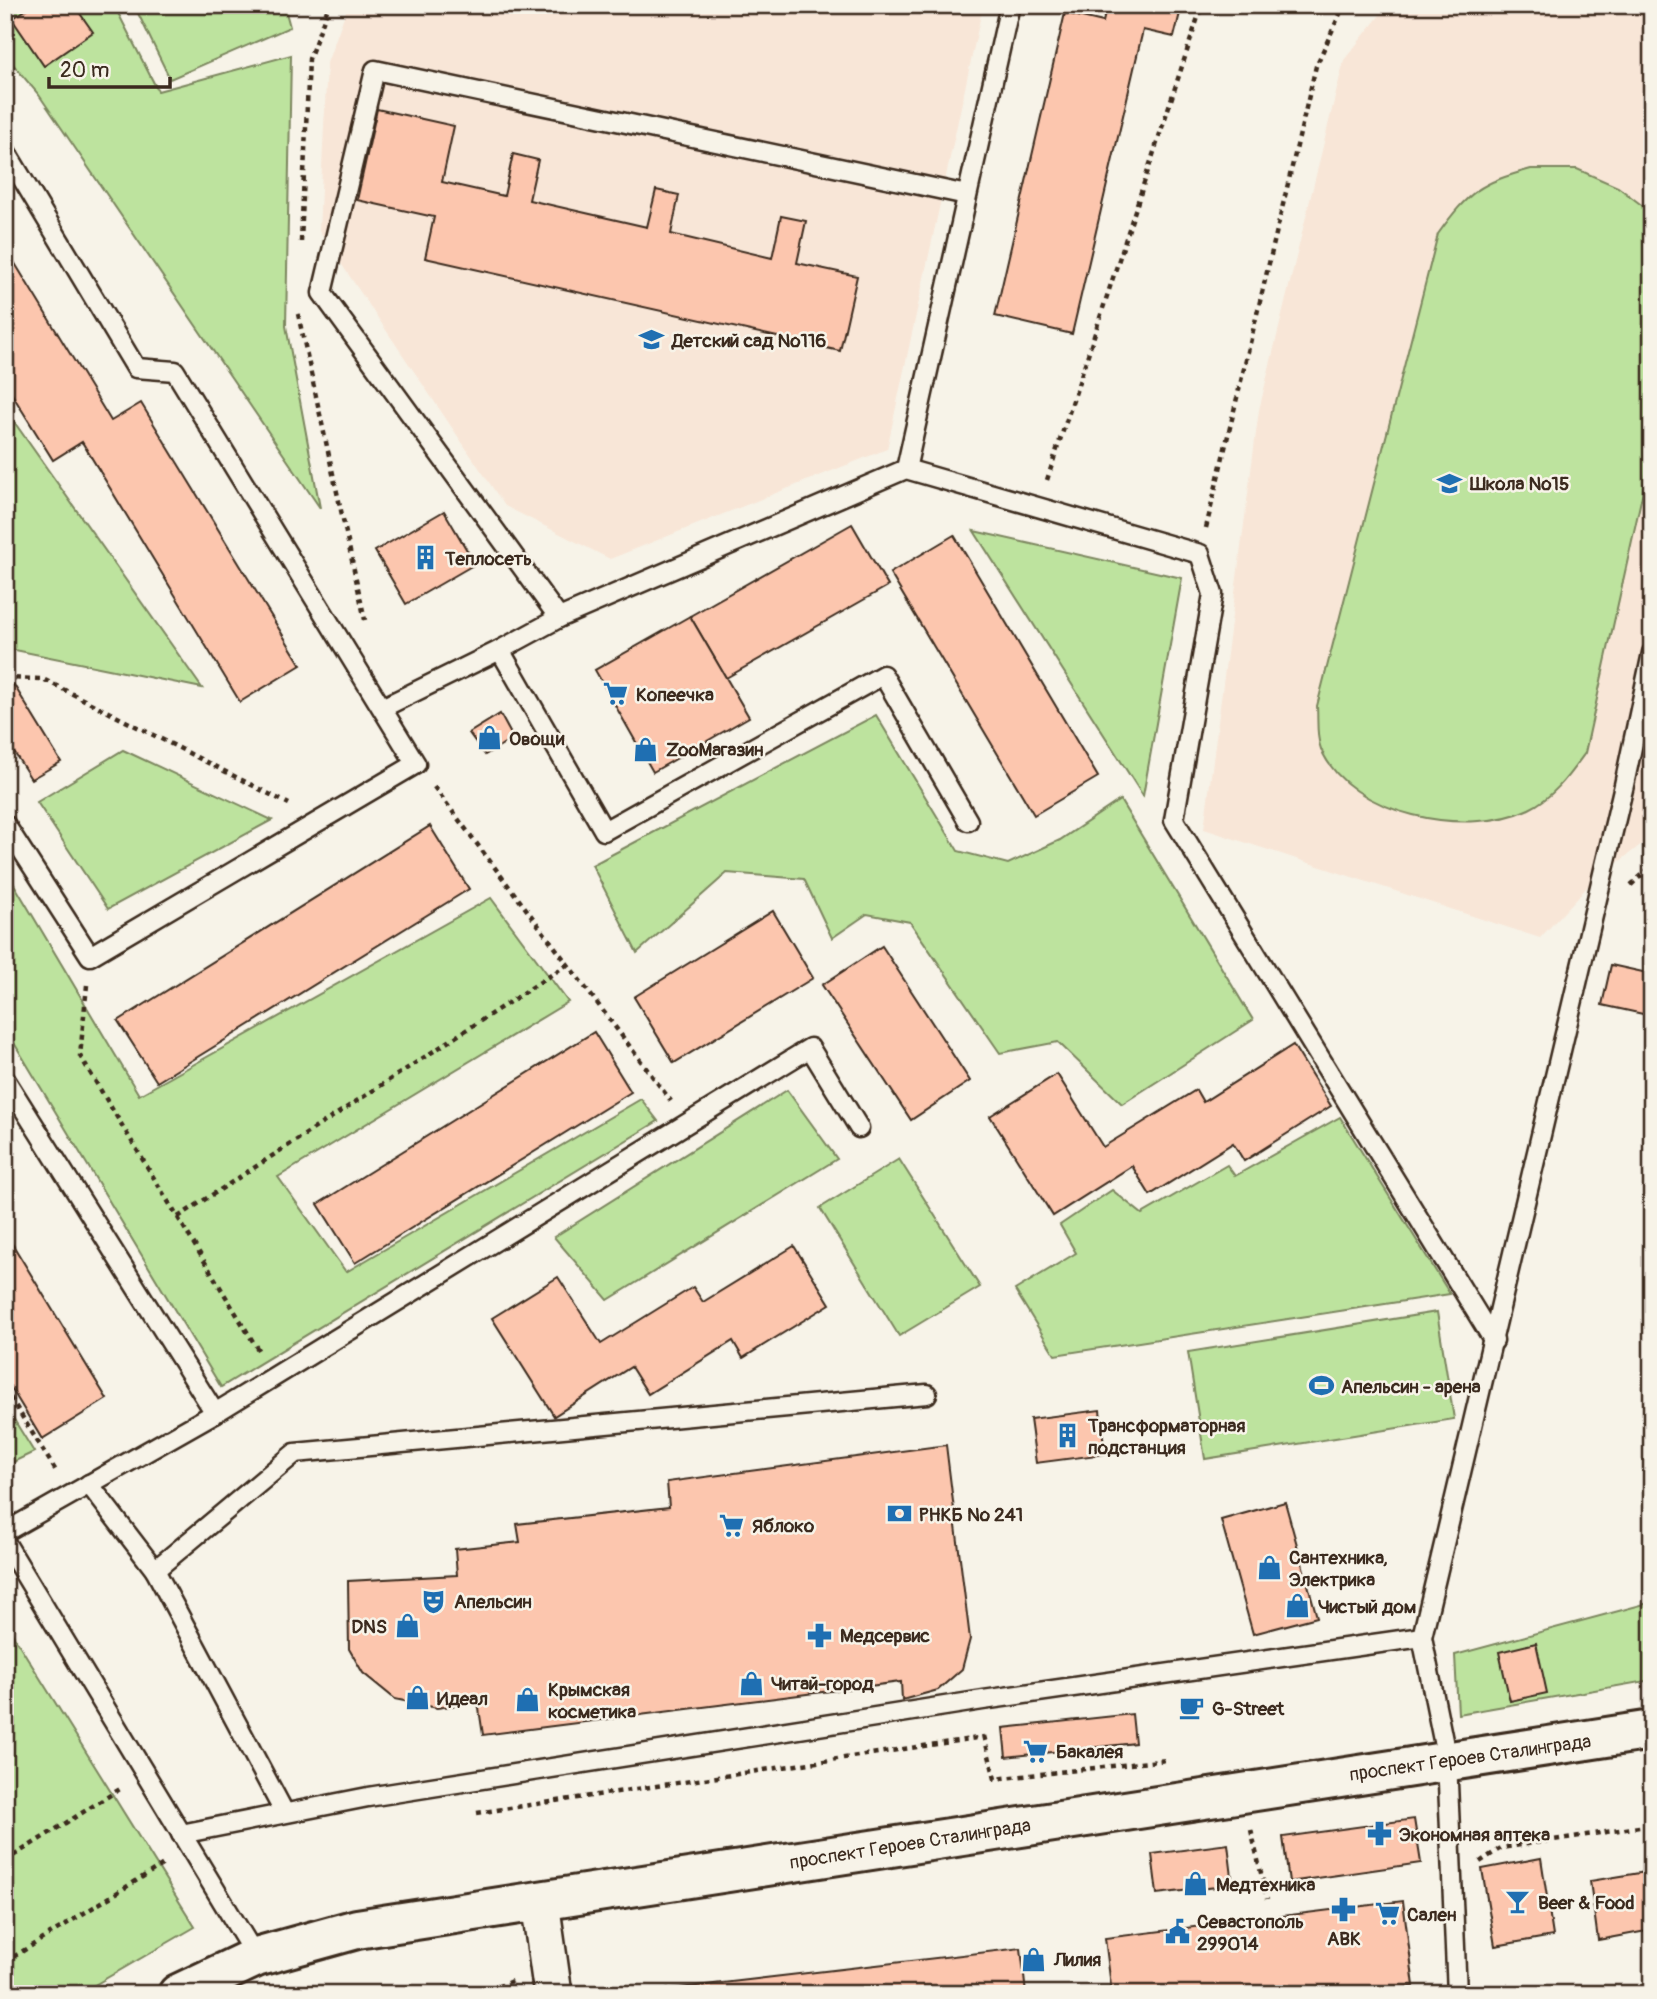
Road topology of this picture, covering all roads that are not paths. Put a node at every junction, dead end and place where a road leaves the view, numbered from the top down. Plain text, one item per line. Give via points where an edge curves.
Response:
1 (1010, 5) edge
2 (5, 150) edge
3 (967, 195) junction
4 (905, 469) junction
5 (559, 618) junction
6 (500, 650) junction
7 (1652, 653) edge
8 (384, 707) junction
9 (968, 821) dead end
10 (5, 824) edge
11 (5, 1079) edge
12 (859, 1128) dead end
13 (1494, 1341) junction
14 (927, 1394) dead end
15 (215, 1413) junction
16 (89, 1484) junction
17 (5, 1532) edge
18 (5, 1542) edge
19 (155, 1570) junction
20 (1422, 1637) junction
21 (1652, 1730) edge
22 (1447, 1760) junction
23 (284, 1812) junction
24 (185, 1841) junction
25 (540, 1902) junction
26 (256, 1956) junction
27 (178, 1994) edge
28 (553, 1994) edge
29 (1457, 1994) edge

1 - 3 lane
2 - 8 lane via 136,368 175,371
3 - 4 lane
3 - 5 lane via 375,70 322,293
4 - 5 lane
4 - 13 lane via 1200,554 1213,594 1174,820
5 - 6 lane
6 - 8 lane
6 - 9 lane via 604,831 883,675
7 - 13 lane
8 - 10 lane via 416,764 90,956
11 - 15 lane
12 - 15 lane via 810,1048
13 - 20 lane
14 - 19 lane via 295,1453
15 - 16 lane
16 - 17 lane
16 - 19 lane
18 - 24 lane
19 - 23 lane
20 - 22 lane
20 - 23 lane via 983,1700
21 - 22 main road, проспект Героев Сталинграда
22 - 25 main road, проспект Героев Сталинграда
22 - 29 lane
23 - 24 lane
24 - 26 lane
25 - 26 main road, проспект Героев Сталинграда via 358,1928
25 - 28 street
26 - 27 main road, проспект Героев Сталинграда

